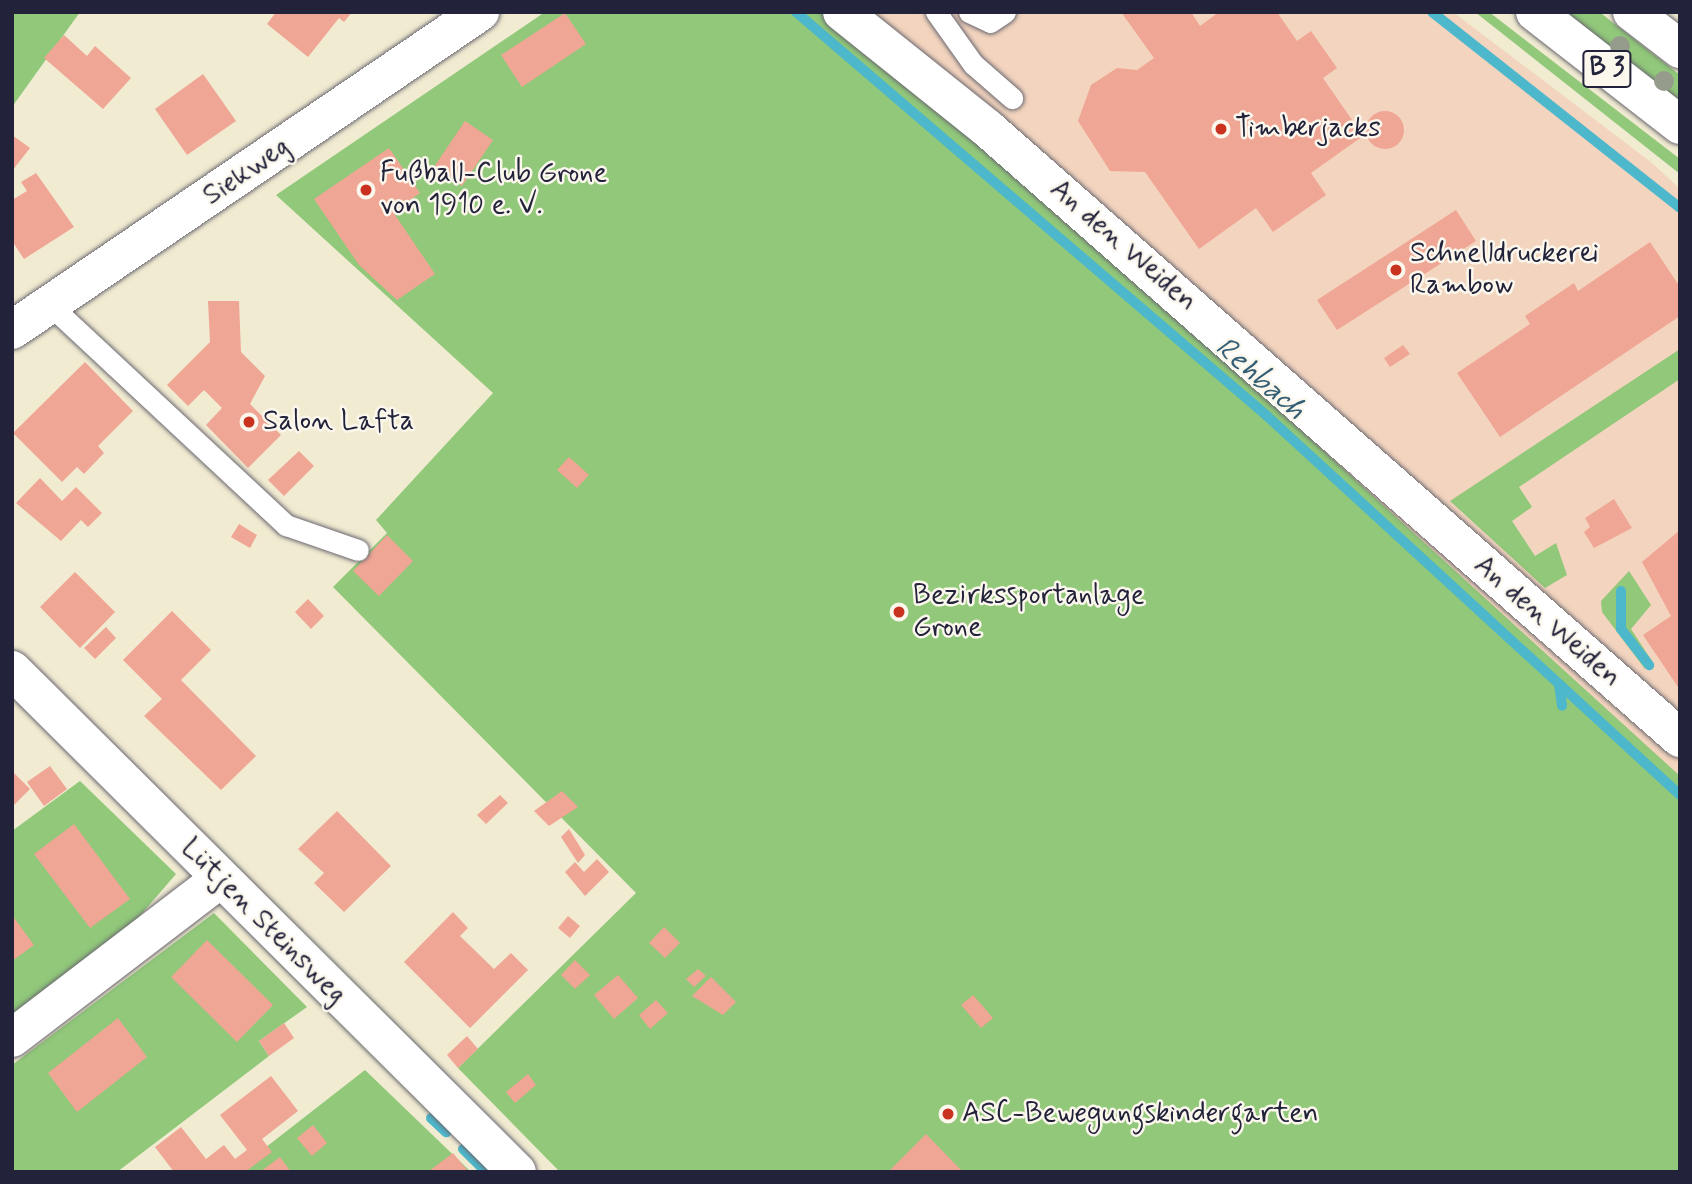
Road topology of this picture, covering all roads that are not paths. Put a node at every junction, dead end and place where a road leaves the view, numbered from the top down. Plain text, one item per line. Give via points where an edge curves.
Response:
1 (480, 12) edge
2 (842, 12) edge
3 (936, 12) edge
4 (970, 12) edge
5 (1005, 12) edge
6 (1535, 12) edge
7 (1632, 12) edge
8 (1680, 49) edge
9 (1012, 98) dead end
10 (1680, 125) edge
11 (50, 305) junction
12 (12, 330) edge
13 (358, 550) dead end
14 (12, 670) edge
15 (1680, 738) edge
16 (219, 880) junction
17 (12, 1038) edge
18 (517, 1172) edge

1 - 11 street, Siekweg
2 - 15 street, An den Weiden via 998,137
3 - 9 lane via 973,64
4 - 5 lane via 990,22
6 - 10 street, B 3
7 - 8 street, B 3
11 - 12 street, Siekweg
11 - 13 lane via 286,525
14 - 16 street, Lütjen Steinsweg
16 - 17 street
16 - 18 street, Lütjen Steinsweg

